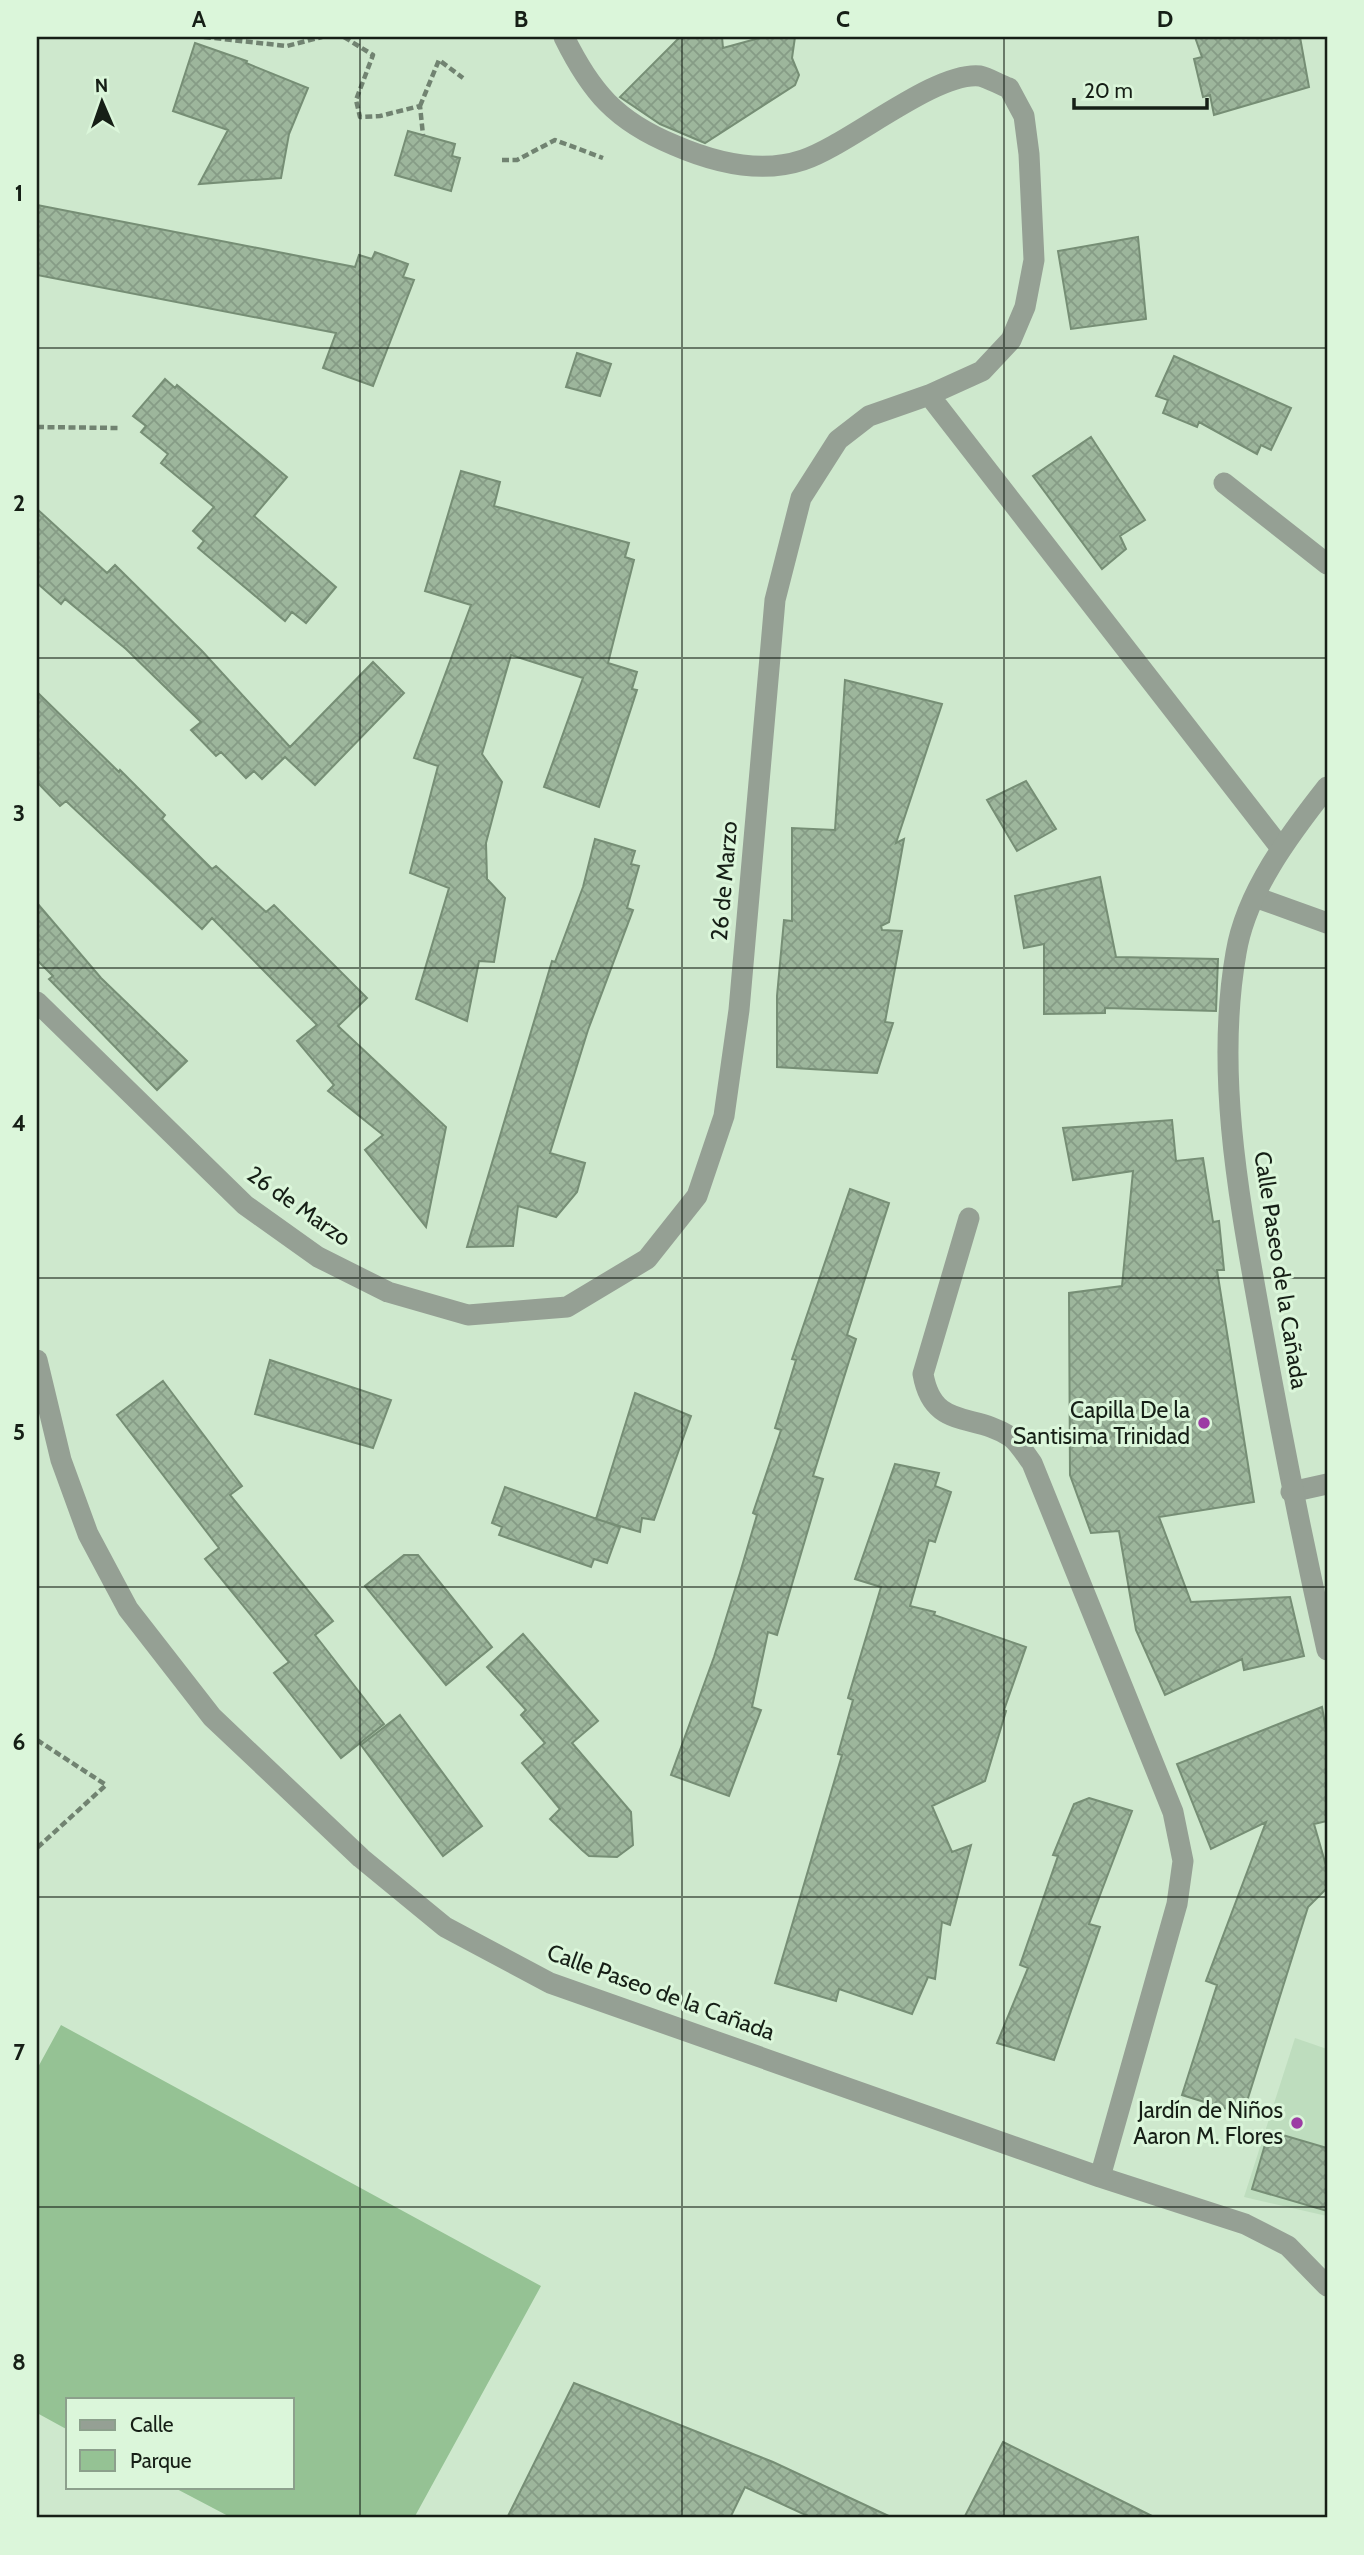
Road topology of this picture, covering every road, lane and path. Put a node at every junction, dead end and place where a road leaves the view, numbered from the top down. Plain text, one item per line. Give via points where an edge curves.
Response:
1 (204, 37) edge
2 (322, 37) edge
3 (344, 37) edge
4 (564, 37) edge
5 (463, 78) dead end
6 (420, 106) junction
7 (423, 135) dead end
8 (603, 158) dead end
9 (502, 160) dead end
10 (929, 395) junction
11 (37, 427) edge
12 (120, 428) dead end
13 (1224, 483) dead end
14 (1327, 564) edge
15 (1327, 787) edge
16 (1280, 847) junction
17 (1255, 897) junction
18 (1327, 923) edge
19 (37, 1002) edge
20 (969, 1219) dead end
21 (37, 1360) edge
22 (1327, 1484) edge
23 (1291, 1492) junction
24 (1327, 1650) edge
25 (37, 1740) edge
26 (37, 1848) edge
27 (1100, 2176) junction
28 (1327, 2286) edge

1 - 2 path via 288,46
3 - 6 path via 373,55 356,100 360,117
4 - 10 street, 26 de Marzo via 600,98 643,132 698,156 754,167 803,160 946,82 979,76 1009,88 1024,116 1029,154 1034,260 1025,307 1011,340 982,372
5 - 6 path via 439,61
6 - 7 path
8 - 9 path via 555,140 517,160
10 - 16 street
10 - 19 street, 26 de Marzo via 869,416 838,440 801,498 775,600 739,1010 724,1116 697,1196 647,1259 567,1307 468,1315 388,1292 318,1257 245,1205
11 - 12 path
13 - 14 street
15 - 16 street, Calle Paseo de la Cañada
16 - 17 street, Calle Paseo de la Cañada
17 - 18 street
17 - 23 street, Calle Paseo de la Cañada via 1236,950 1228,1036 1233,1132 1237,1186
20 - 27 street via 923,1374 927,1395 938,1408 1012,1437 1032,1463 1173,1812 1183,1861 1177,1904
21 - 27 street, Calle Paseo de la Cañada via 61,1460 88,1534 128,1609 212,1717 361,1858 445,1927 550,1983
22 - 23 street
23 - 24 street, Calle Paseo de la Cañada
25 - 26 path via 106,1785
27 - 28 street, Calle Paseo de la Cañada via 1245,2224 1288,2246

